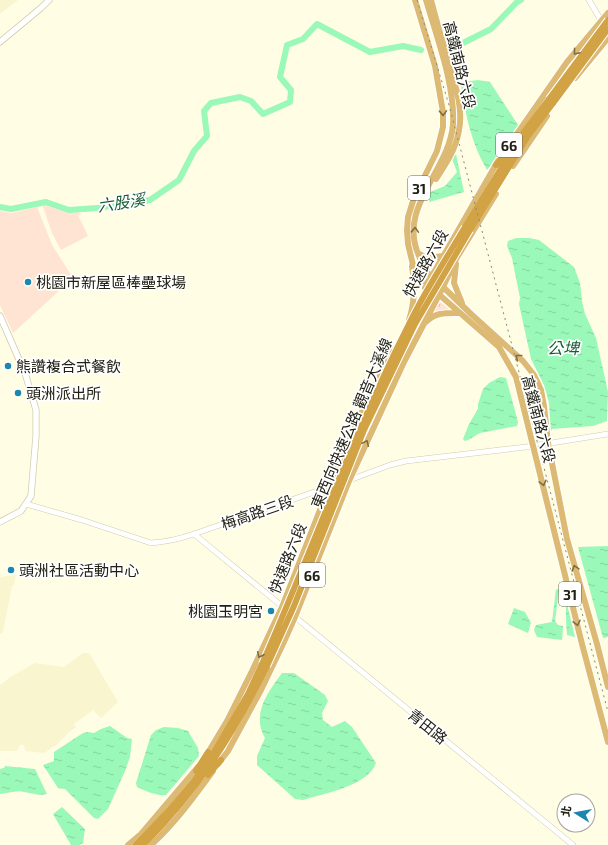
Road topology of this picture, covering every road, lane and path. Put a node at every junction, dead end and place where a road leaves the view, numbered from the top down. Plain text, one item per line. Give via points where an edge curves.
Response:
1 (49, 0) edge
2 (411, 0) edge
3 (415, 0) edge
4 (426, 0) edge
5 (431, 0) edge
6 (589, 0) edge
7 (608, 14) edge
8 (608, 20) edge
9 (601, 22) junction
10 (608, 30) edge
11 (608, 34) edge
12 (608, 38) edge
13 (0, 42) edge
14 (435, 71) junction
15 (551, 101) junction
16 (526, 134) junction
17 (496, 165) junction
18 (507, 174) junction
19 (422, 198) junction
20 (408, 244) junction
21 (417, 252) junction
22 (443, 256) junction
23 (456, 259) junction
24 (431, 277) junction
25 (427, 284) junction
26 (444, 287) junction
27 (439, 294) junction
28 (459, 313) junction
29 (470, 314) junction
30 (0, 316) edge
31 (409, 320) junction
32 (420, 330) junction
33 (608, 434) edge
34 (548, 444) junction
35 (533, 445) junction
36 (349, 480) junction
37 (329, 487) junction
38 (26, 504) junction
39 (0, 522) edge
40 (194, 534) junction
41 (282, 607) junction
42 (295, 617) junction
43 (608, 687) edge
44 (608, 742) edge
45 (208, 752) junction
46 (221, 760) junction
47 (178, 804) junction
48 (128, 845) edge
49 (136, 845) edge
50 (143, 845) edge
51 (151, 845) edge
52 (574, 845) edge

1 - 13 main road
2 - 14 main road, 高鐵南路六段 / 31
3 - 14 main road, 高鐵南路六段 / 31
4 - 19 main road, 高鐵南路六段 / 31 via 451,89 453,108 449,146
5 - 19 main road, 高鐵南路六段 / 31 via 457,94 460,118 450,158
6 - 9 street
7 - 9 main road, 66
8 - 15 highway, 東西向快速公路 觀音大溪線 / 66, bridge
9 - 11 street
9 -> 17 main road, 快速路六段 / 66 via 567,62
10 - 15 highway, 東西向快速公路 觀音大溪線 / 66, bridge
12 - 18 main road, 快速路六段 / 66 via 566,90
14 -> 20 main road, 高鐵南路六段 / 31 via 442,99 441,138 410,207
15 - 16 highway, 東西向快速公路 觀音大溪線 / 66
16 - 17 highway
16 - 18 highway
16 - 47 highway, 東西向快速公路 觀音大溪線 / 66, bridge via 467,228 415,324 368,423 294,606 251,698 198,783
17 - 22 main road, 快速路六段 / 66
18 - 23 main road, 快速路六段 / 66
21 -> 19 main road, 高鐵南路六段 / 31 via 414,230
20 - 25 main road, 高鐵南路六段 / 31 via 413,265
20 - 31 main road, 31 via 414,287
21 - 22 main road via 426,258
21 - 24 main road, 高鐵南路六段 / 31
22 - 24 main road, 快速路六段 / 66
23 - 26 main road, 快速路六段 / 66
23 - 29 main road via 454,283 460,300
24 - 25 main road, 快速路六段 / 66
24 - 26 main road, 高鐵南路六段 / 31
25 - 27 main road, 高鐵南路六段 / 31
25 - 31 main road, 快速路六段 / 66
26 - 27 main road, 快速路六段 / 66
26 - 29 main road, 高鐵南路六段 / 31
27 - 28 main road, 高鐵南路六段 / 31
27 - 32 main road, 快速路六段 / 66
28 - 32 main road via 437,314
28 - 35 main road, 高鐵南路六段 / 31 via 499,347 516,378
34 -> 29 main road, 高鐵南路六段 / 31 via 541,390 534,375 524,361
30 - 38 main road via 25,373 36,406 32,489
31 - 37 main road, 快速路六段 / 66 via 368,398
36 -> 32 main road, 快速路六段 / 66
33 - 34 street, 梅高路三段
34 - 35 street, 梅高路三段
43 -> 34 main road, 高鐵南路六段 / 31 via 567,539
35 - 36 street, 梅高路三段 via 406,461
35 -> 44 main road, 高鐵南路六段 / 31
36 - 37 street, 梅高路三段
36 - 42 main road, 快速路六段 / 66
37 - 40 street, 梅高路三段
37 - 41 main road, 快速路六段 / 66
38 - 39 main road via 21,511
38 - 40 street, 梅高路三段 via 151,543
40 - 41 street, 青田路
41 - 42 street, 青田路
41 -> 45 main road, 快速路六段 / 66 via 230,715
42 - 46 main road, 快速路六段 / 66 via 261,690
42 - 52 street, 青田路
45 - 47 highway
45 - 48 main road, 快速路六段 / 66 via 151,823
46 - 47 highway
46 - 51 main road, 快速路六段 / 66 via 186,808
47 - 49 highway, 東西向快速公路 觀音大溪線 / 66
47 - 50 highway, 東西向快速公路 觀音大溪線 / 66

